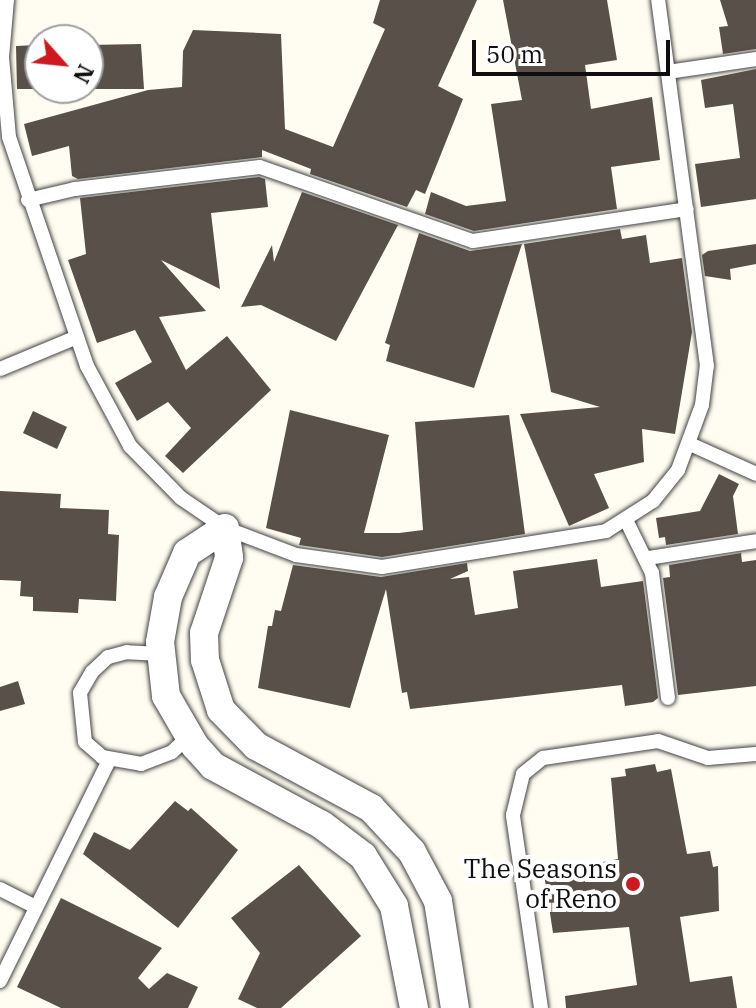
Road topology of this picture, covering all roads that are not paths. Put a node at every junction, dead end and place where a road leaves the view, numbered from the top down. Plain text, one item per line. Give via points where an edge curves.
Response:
1 (7, 0) edge
2 (658, 0) edge
3 (756, 59) edge
4 (668, 72) junction
5 (2, 107) edge
6 (28, 200) junction
7 (687, 209) junction
8 (77, 337) junction
9 (0, 369) edge
10 (690, 444) junction
11 (756, 474) edge
12 (626, 520) junction
13 (225, 528) junction
14 (756, 541) edge
15 (648, 558) junction
16 (161, 654) junction
17 (668, 698) dead end
18 (188, 737) junction
19 (756, 754) edge
20 (109, 760) junction
21 (0, 889) edge
22 (36, 907) junction
23 (0, 981) edge
24 (414, 1008) edge
25 (455, 1008) edge
26 (541, 1008) edge

1 - 5 lane
2 - 4 lane
3 - 4 lane
4 - 7 lane
5 - 6 lane
6 - 7 lane via 75,189 260,167 473,241
6 - 8 lane
7 - 10 lane via 707,366
8 - 9 lane
8 - 13 lane via 130,446 181,498
10 - 11 lane
10 - 12 lane via 678,470 653,501
12 - 13 lane via 572,541 382,567 296,555
12 - 15 lane
13 - 16 street via 187,553 168,597
13 - 25 street via 229,558 204,633 205,660 221,710 256,746 371,808 412,852 438,901
14 - 15 lane
15 - 17 lane
16 - 18 street via 166,696
16 - 20 lane via 108,657 80,693 85,742
18 - 20 lane via 172,752 141,764
18 - 24 street via 235,782 322,825 363,856 394,906
19 - 26 lane via 708,758 658,741 543,758 523,774 513,815
20 - 22 lane
21 - 22 lane
22 - 23 lane

